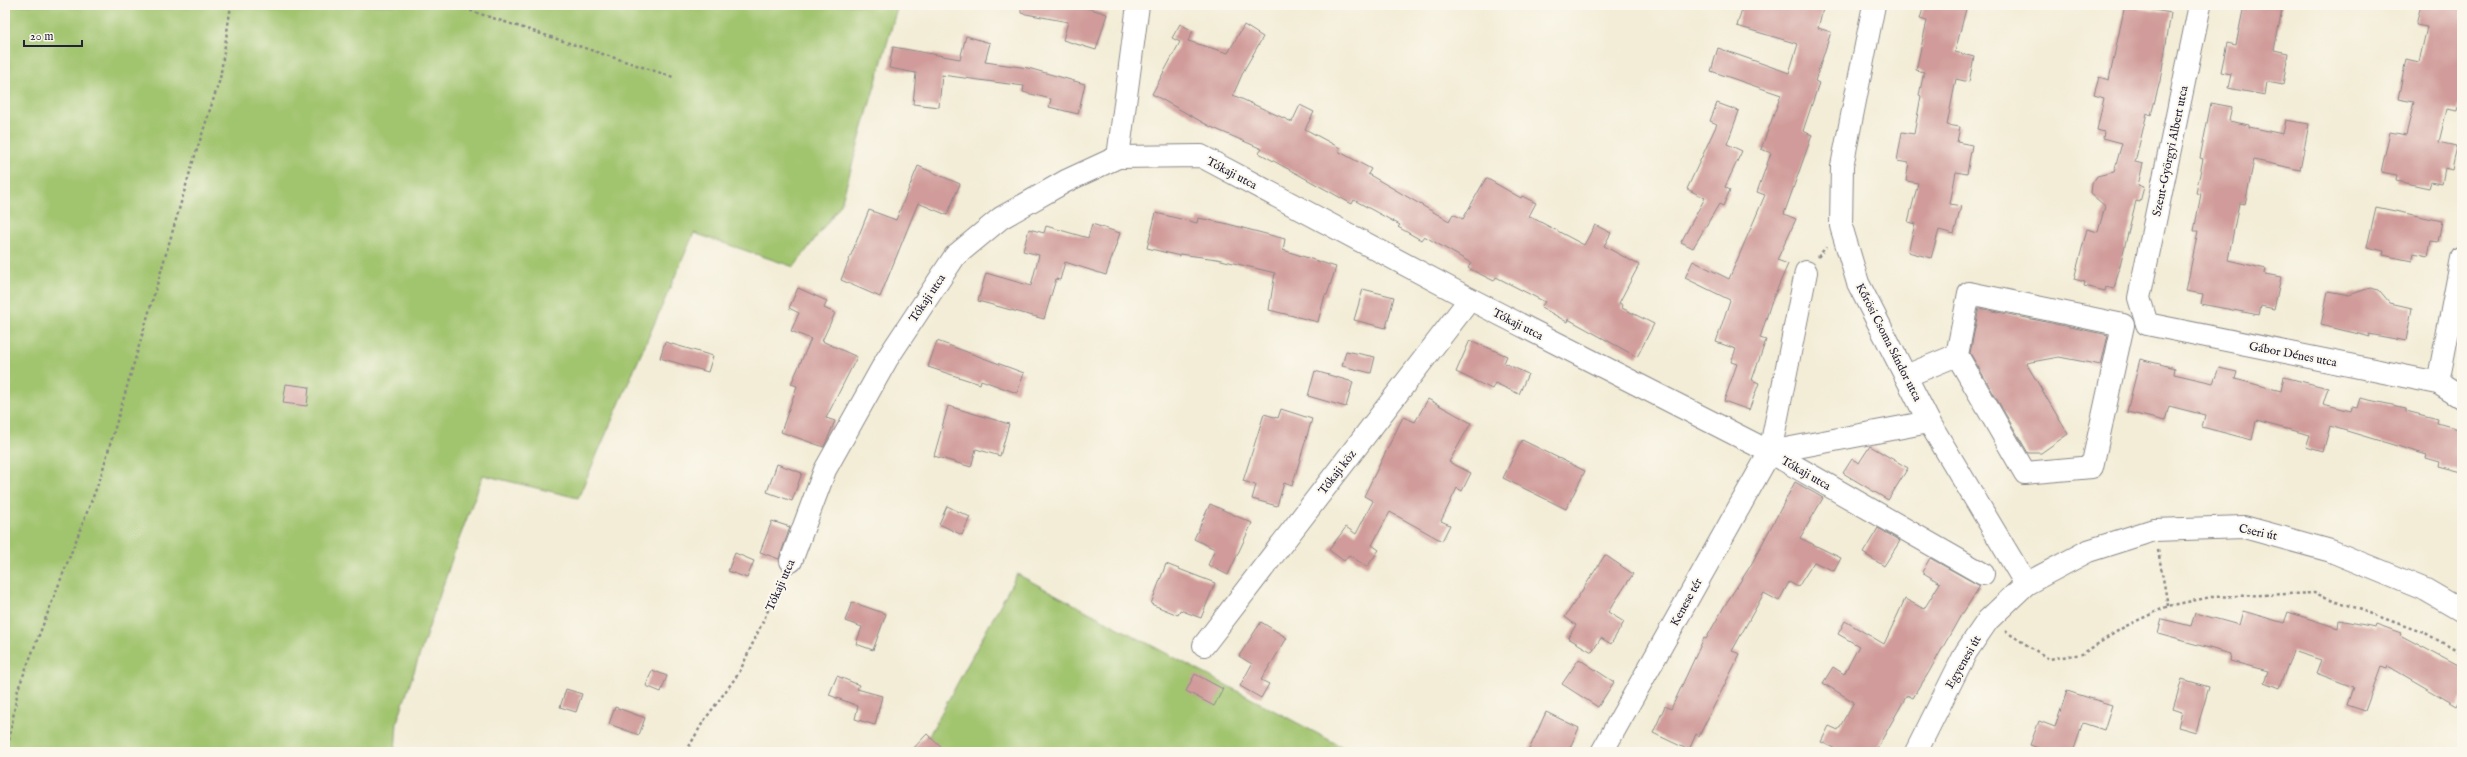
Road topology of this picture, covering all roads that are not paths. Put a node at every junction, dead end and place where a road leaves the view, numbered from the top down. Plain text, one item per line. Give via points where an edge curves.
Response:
1 (1138, 5) edge
2 (1874, 5) edge
3 (2200, 5) edge
4 (1118, 157) junction
5 (2462, 258) edge
6 (1806, 272) road end
7 (2139, 298) joint
8 (1470, 299) junction
9 (1957, 355) junction
10 (1906, 376) junction
11 (2438, 383) junction
12 (2462, 398) edge
13 (1929, 422) junction
14 (1770, 452) junction
15 (791, 561) road end
16 (1983, 574) dead end
17 (2026, 584) junction
18 (2462, 611) edge
19 (1204, 645) dead end
20 (1919, 751) edge
21 (1602, 752) edge

1 - 4 street
2 - 10 street, Kőrösi Csoma Sándor utca via 1842,166 1841,226 1858,283
3 - 7 street, Szent-Györgyi Albert utca
4 - 8 street, Tókaji utca via 1201,156
4 - 15 street, Tókaji utca via 1066,181 1001,218 955,256 887,359 825,470
5 - 11 street
6 - 14 street
7 - 11 street, Gábor Dénes utca via 2146,324
8 - 14 street, Tókaji utca
8 - 19 street, Tókaji köz
9 - 9 street via 2025,473 2092,466 2123,326 1969,293
9 - 10 street
10 - 13 street, Kőrösi Csoma Sándor utca
11 - 12 street, Gábor Dénes utca
13 - 14 street
13 - 17 street, Kőrösi Csoma Sándor utca
14 - 16 street, Tókaji utca
14 - 21 street, Kenese tér
17 - 18 street, Cseri út via 2088,551 2154,530 2244,527 2331,551 2426,590
17 - 20 street, Egyenesi út via 1988,620 1966,652

